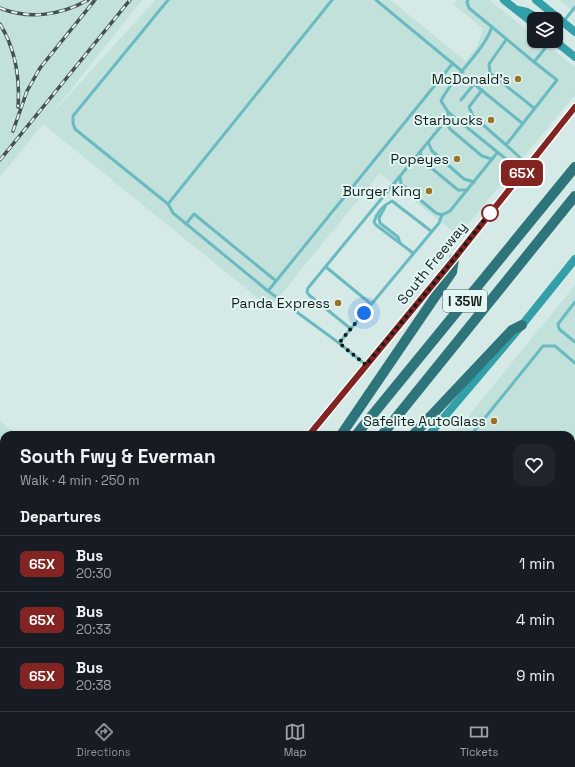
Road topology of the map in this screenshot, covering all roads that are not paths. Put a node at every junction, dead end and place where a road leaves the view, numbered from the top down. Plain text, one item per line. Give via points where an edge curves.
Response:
1 (168, 0) edge
2 (332, 0) edge
3 (376, 0) edge
4 (468, 0) edge
5 (504, 0) edge
6 (536, 0) edge
7 (575, 8) edge
8 (516, 9) junction
9 (527, 12) edge
10 (551, 12) edge
11 (527, 18) edge
12 (563, 22) joint
13 (492, 27) junction
14 (575, 32) edge
15 (506, 40) junction
16 (563, 47) edge
17 (545, 48) edge
18 (575, 57) edge
19 (534, 62) junction
20 (453, 64) junction
21 (463, 72) junction
22 (482, 90) junction
23 (461, 100) dead end
24 (575, 107) edge
25 (534, 108) junction
26 (448, 112) junction
27 (575, 114) edge
28 (445, 121) junction
29 (522, 123) junction
30 (560, 126) junction
31 (428, 142) junction
32 (506, 144) junction
33 (420, 152) junction
34 (497, 153) junction
35 (492, 159) junction
36 (528, 165) junction
37 (575, 167) edge
38 (522, 172) junction
39 (400, 176) junction
40 (474, 182) junction
41 (467, 190) junction
42 (385, 195) junction
43 (575, 196) edge
44 (392, 201) junction
45 (168, 204) junction
46 (442, 215) junction
47 (186, 224) junction
48 (431, 231) junction
49 (413, 253) junction
50 (454, 259) junction
51 (575, 259) edge
52 (326, 267) junction
53 (276, 281) junction
54 (268, 291) junction
55 (371, 304) junction
56 (574, 305) edge
57 (522, 325) junction
58 (351, 329) junction
59 (575, 342) edge
60 (339, 343) junction
61 (575, 363) edge
62 (366, 365) junction
63 (312, 431) edge
64 (344, 431) edge
65 (359, 431) edge
66 (385, 431) edge
67 (416, 431) edge
68 (432, 431) edge
69 (474, 431) edge

1 - 45 lane via 73,116 73,123 75,129
2 - 45 lane
3 - 20 lane
4 - 13 lane via 469,8
5 - 8 main road
6 - 10 main road
7 - 12 lane
8 - 9 main road
8 - 11 main road
12 - 14 main road
13 - 15 lane
13 - 21 lane via 482,48
15 - 19 lane
15 - 25 lane via 489,64 490,73
16 - 18 main road
17 - 19 lane
19 - 25 lane via 557,80
20 - 21 lane
20 - 53 lane
21 - 26 lane via 446,92 442,101
22 - 23 lane via 474,84
22 - 29 lane
22 - 32 lane via 469,107 473,116
24 - 30 main road, South Freeway
25 - 29 lane
26 - 28 lane
26 - 34 lane
27 - 30 main road
28 - 31 lane
28 - 35 lane via 450,129 482,156
29 - 32 lane
30 - 36 main road, South Freeway
31 - 33 lane
31 - 40 lane via 432,151 464,180
32 - 36 lane
33 - 39 lane
33 - 41 lane via 423,161 458,190
34 - 35 lane
34 - 38 lane
35 - 40 lane
36 - 38 main road, South Freeway
37 - 65 highway, I 35W
38 - 50 main road, South Freeway
39 - 42 lane
39 - 46 lane via 401,184 436,213
40 - 41 lane
41 - 46 lane via 450,211
42 - 44 lane
42 - 52 lane
43 - 66 highway, I 35W
44 - 48 lane
44 - 49 lane via 386,204 374,222
45 - 47 lane via 173,213
46 - 48 lane via 439,223
47 - 53 lane via 194,214
47 - 54 lane
48 - 49 lane
49 - 55 lane
50 - 62 main road, South Freeway
50 - 64 highway via 452,272
51 - 57 main road
52 - 55 lane
52 - 58 lane via 307,292
53 - 54 lane
54 - 60 lane
55 - 58 lane
56 - 59 lane via 558,324 559,329
57 - 67 highway via 512,330
57 - 68 main road
58 - 60 lane
60 - 62 lane
61 - 69 lane via 555,346 544,346
62 - 63 main road, South Freeway

